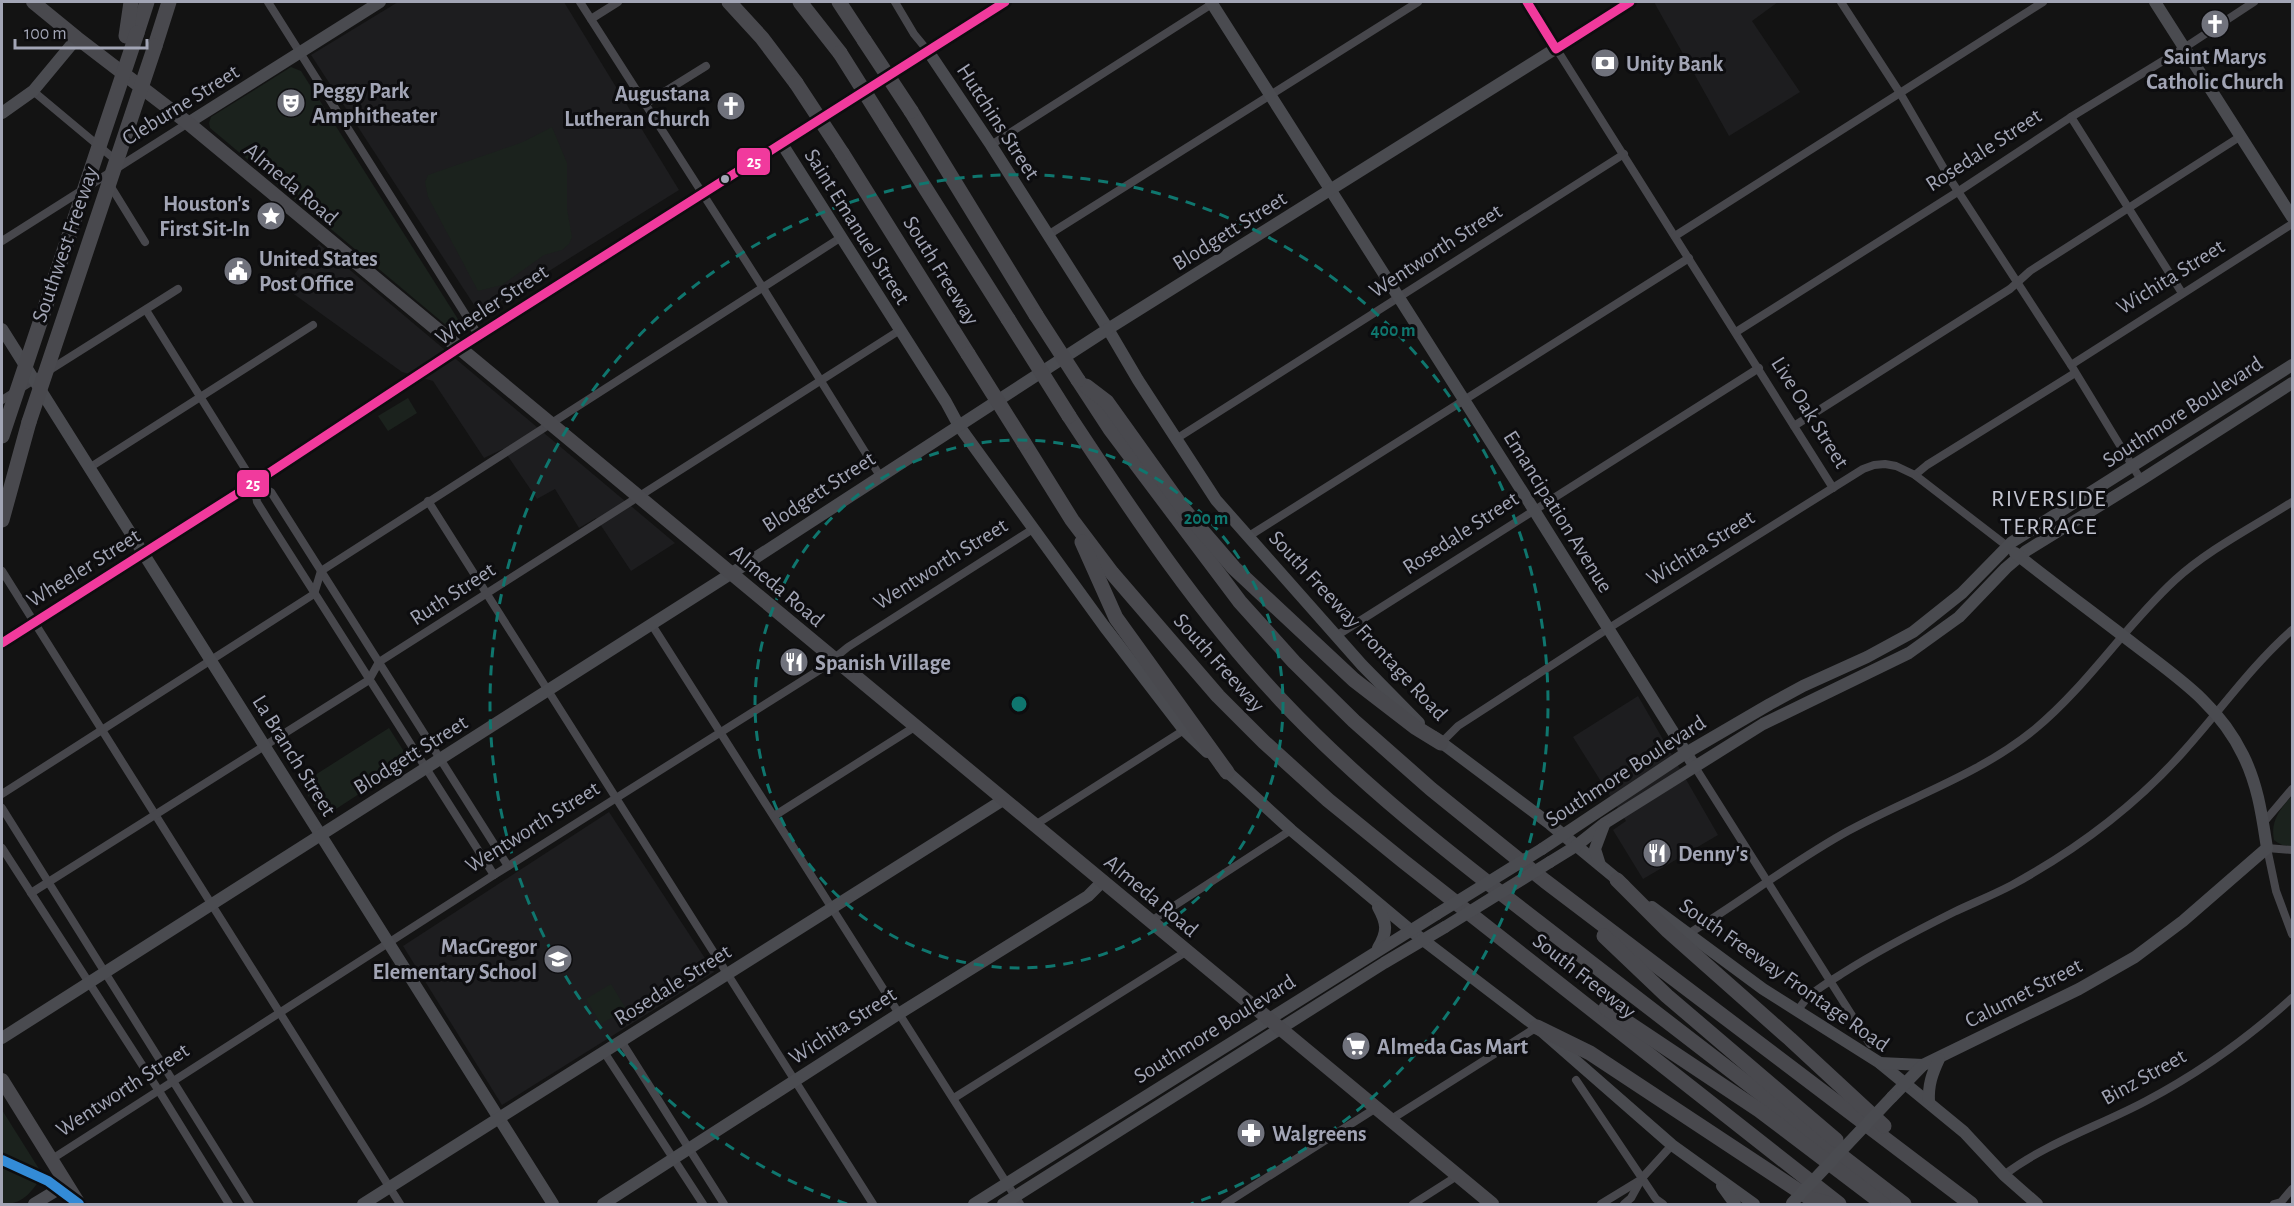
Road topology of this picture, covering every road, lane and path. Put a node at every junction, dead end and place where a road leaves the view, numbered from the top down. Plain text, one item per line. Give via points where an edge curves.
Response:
1 (33, 2) edge
2 (131, 2) edge
3 (147, 2) edge
4 (171, 2) edge
5 (268, 2) edge
6 (380, 2) edge
7 (580, 2) edge
8 (618, 2) edge
9 (729, 2) edge
10 (800, 2) edge
11 (838, 2) edge
12 (895, 2) edge
13 (1005, 2) edge
14 (1213, 2) edge
15 (1418, 2) edge
16 (1527, 2) edge
17 (1630, 2) edge
18 (1841, 2) edge
19 (2043, 2) edge
20 (2155, 2) edge
21 (2254, 2) edge
22 (591, 19) junction
23 (131, 35) junction
24 (77, 38) junction
25 (2184, 48) junction
26 (1556, 49) junction
27 (928, 51) junction
28 (300, 53) junction
29 (706, 66) dead end
30 (33, 91) junction
31 (1900, 93) junction
32 (1270, 95) junction
33 (645, 104) junction
34 (2, 113) edge
35 (2071, 117) junction
36 (188, 123) junction
37 (2241, 136) junction
38 (782, 144) junction
39 (990, 145) junction
40 (1624, 154) junction
41 (122, 165) junction
42 (105, 177) junction
43 (1331, 191) junction
44 (1959, 191) junction
45 (703, 194) junction
46 (2129, 209) junction
47 (2292, 218) edge
48 (2292, 224) edge
49 (1048, 235) junction
50 (1675, 236) junction
51 (840, 238) junction
52 (2, 241) edge
53 (145, 242) dead end
54 (1689, 258) junction
55 (2018, 282) junction
56 (763, 288) junction
57 (178, 289) dead end
58 (2182, 293) junction
59 (1400, 298) junction
60 (146, 309) junction
61 (313, 325) dead end
62 (2, 328) edge
63 (900, 330) junction
64 (1108, 330) junction
65 (1736, 332) junction
66 (478, 336) junction
67 (459, 348) junction
68 (2292, 365) edge
69 (1759, 368) junction
70 (2073, 369) junction
71 (34, 380) junction
72 (820, 380) junction
73 (2292, 383) edge
74 (201, 396) junction
75 (1463, 399) junction
76 (2, 400) edge
77 (1102, 406) junction
78 (29, 422) junction
79 (550, 424) junction
80 (959, 426) junction
81 (1794, 426) junction
82 (2, 436) edge
83 (1176, 438) junction
84 (2134, 467) junction
85 (89, 468) junction
86 (1915, 475) junction
87 (880, 476) junction
88 (2142, 480) junction
89 (254, 483) junction
90 (1833, 488) junction
91 (638, 498) junction
92 (2, 500) edge
93 (428, 501) junction
94 (2292, 502) edge
95 (1534, 510) junction
96 (2, 520) edge
97 (1072, 520) junction
98 (1033, 529) junction
99 (1249, 536) junction
100 (2007, 546) junction
101 (143, 553) junction
102 (2019, 556) junction
103 (2, 571) edge
104 (321, 571) junction
105 (732, 573) junction
106 (486, 593) junction
107 (314, 594) junction
108 (34, 622) junction
109 (651, 625) junction
110 (1609, 628) junction
111 (2292, 630) edge
112 (1336, 636) junction
113 (2124, 636) junction
114 (2, 644) edge
115 (1867, 657) junction
116 (832, 659) junction
117 (210, 661) junction
118 (379, 662) junction
119 (1873, 670) junction
120 (369, 680) junction
121 (548, 691) junction
122 (2216, 712) junction
123 (916, 726) junction
124 (102, 730) junction
125 (1184, 730) junction
126 (721, 732) junction
127 (1440, 743) junction
128 (264, 745) junction
129 (1686, 753) junction
130 (441, 759) junction
131 (1695, 767) junction
132 (426, 769) junction
133 (1227, 772) junction
134 (2292, 789) edge
135 (2, 794) edge
136 (616, 798) junction
137 (1003, 800) junction
138 (2, 807) edge
139 (154, 815) junction
140 (774, 816) junction
141 (2264, 822) junction
142 (1605, 823) junction
143 (1035, 825) junction
144 (1291, 830) junction
145 (320, 835) junction
146 (1562, 835) junction
147 (1576, 846) junction
148 (2, 848) edge
149 (2267, 848) junction
150 (2292, 850) edge
151 (508, 866) junction
152 (1600, 866) junction
153 (494, 875) junction
154 (1617, 880) junction
155 (1103, 881) junction
156 (1545, 881) junction
157 (1766, 881) junction
158 (49, 882) junction
159 (31, 893) junction
160 (1374, 900) junction
161 (212, 905) junction
162 (832, 908) junction
163 (1480, 920) junction
164 (1150, 921) junction
165 (1411, 931) junction
166 (2292, 933) edge
167 (1688, 934) junction
168 (1422, 940) junction
169 (388, 943) junction
170 (1187, 951) junction
171 (1376, 951) junction
172 (105, 972) junction
173 (727, 974) junction
174 (1829, 982) junction
175 (88, 983) junction
176 (2292, 998) edge
177 (1798, 1011) junction
178 (279, 1012) junction
179 (900, 1013) junction
180 (1267, 1019) junction
181 (1537, 1027) junction
182 (1279, 1030) junction
183 (2, 1038) edge
184 (621, 1041) junction
185 (1870, 1044) dead end
186 (604, 1052) junction
187 (1939, 1059) junction
188 (1880, 1063) junction
189 (1923, 1065) junction
190 (1188, 1069) junction
191 (2, 1080) edge
192 (1576, 1080) dead end
193 (794, 1081) junction
194 (172, 1082) junction
195 (1197, 1082) junction
196 (1904, 1084) junction
197 (159, 1091) junction
198 (954, 1098) junction
199 (1929, 1102) junction
200 (1376, 1108) junction
201 (499, 1119) junction
202 (1390, 1120) junction
203 (1672, 1144) junction
204 (689, 1149) junction
205 (52, 1159) junction
206 (674, 1159) junction
207 (1707, 1170) junction
208 (2004, 1175) junction
209 (1457, 1176) junction
210 (1642, 1178) junction
211 (1007, 1183) junction
212 (67, 1184) junction
213 (390, 1188) junction
214 (1950, 1188) junction
215 (2292, 1189) edge
216 (1018, 1201) edge
217 (34, 1204) edge
218 (79, 1204) edge
219 (229, 1204) edge
220 (250, 1204) edge
221 (363, 1204) edge
222 (400, 1204) edge
223 (553, 1204) edge
224 (603, 1204) edge
225 (703, 1204) edge
226 (724, 1204) edge
227 (873, 1204) edge
228 (974, 1204) edge
229 (1003, 1204) edge
230 (1224, 1204) edge
231 (1413, 1204) edge
232 (1492, 1204) edge
233 (1601, 1204) edge
234 (1624, 1204) edge
235 (1663, 1204) edge
236 (1735, 1204) edge
237 (1754, 1204) edge
238 (1791, 1204) edge
239 (1830, 1204) edge
240 (1839, 1204) edge
241 (1883, 1204) edge
242 (1904, 1204) edge
243 (1917, 1204) edge
244 (1971, 1204) edge
245 (2037, 1204) edge
246 (2280, 1204) edge

1 - 24 main road, Almeda Road
2 - 23 highway
3 - 23 highway, Southwest Freeway
4 - 78 highway, Southwest Freeway, bridge
5 - 28 street
6 - 28 main road, Cleburne Street
7 - 22 street
8 - 22 street
9 - 97 highway, South Freeway, bridge via 796,83
10 - 242 highway, bridge via 840,53 1139,522 1196,599 1282,701 1386,800 1464,865
11 - 77 highway, bridge via 911,111 1078,380
12 - 27 street, Hutchins Street
13 - 27 main road, Wheeler Street
14 - 32 main road, Emancipation Avenue
14 - 39 street
15 - 32 street
16 - 26 street, Live Oak Street
17 - 26 main road, Blodgett Street
18 - 31 street
19 - 31 street
20 - 25 main road
21 - 25 street, Rosedale Street
22 - 33 street
23 - 82 highway, Southwest Freeway, bridge via 119,85
24 - 30 main road
24 - 36 main road, Almeda Road
25 - 35 street, Rosedale Street
25 - 37 main road
26 - 40 street, Live Oak Street
26 - 43 main road, Blodgett Street
27 - 38 main road, Wheeler Street
27 - 39 main road, Hutchins Street
28 - 36 main road, Cleburne Street
28 - 66 street
29 - 33 street
30 - 34 main road
30 - 41 street
31 - 44 street
31 - 50 street
32 - 43 main road, Emancipation Avenue
32 - 49 street
33 - 45 street
35 - 44 street, Rosedale Street
35 - 46 street
36 - 41 street, Cleburne Street
36 - 67 main road, Almeda Road
37 - 46 street
37 - 47 main road
38 - 45 main road, Wheeler Street
38 - 51 main road, Saint Emanuel Street
39 - 49 main road, Hutchins Street
40 - 50 street, Live Oak Street
40 - 59 street, Wentworth Street
41 - 42 street, Cleburne Street
42 - 52 street, Cleburne Street
42 - 53 street
43 - 59 main road, Emancipation Avenue
43 - 64 main road, Blodgett Street
44 - 55 street
44 - 65 street, Rosedale Street
45 - 56 street
45 - 66 main road, Wheeler Street
46 - 55 street
46 - 58 street
48 - 58 street, Wichita Street
49 - 64 main road, South Freeway Frontage Road
50 - 54 street, Live Oak Street
51 - 56 street
51 - 63 main road, Saint Emanuel Street
54 - 65 street, Live Oak Street
54 - 75 street
55 - 70 street
55 - 81 street
56 - 72 street
56 - 79 street
57 - 60 street
58 - 70 street, Wichita Street
59 - 75 main road, Emancipation Avenue
59 - 83 street, Wentworth Street
60 - 71 street
60 - 74 street
61 - 74 street
62 - 71 main road, La Branch Street
63 - 72 street, Ruth Street
63 - 80 main road
64 - 80 main road, Blodgett Street
64 - 83 main road, South Freeway Frontage Road
65 - 69 street, Live Oak Street
66 - 67 main road, Wheeler Street
67 - 79 main road, Almeda Road
67 - 89 main road, Wheeler Street
68 - 84 main road, Southmore Boulevard
69 - 81 street, Live Oak Street
69 - 95 street, Rosedale Street
70 - 84 street
70 - 86 street, Wichita Street
71 - 76 street
71 - 85 main road, La Branch Street
72 - 87 street
72 - 91 street, Ruth Street
73 - 88 main road, Southmore Boulevard
74 - 85 street
74 - 89 street
75 - 95 main road, Emancipation Avenue
75 - 99 street
77 - 127 highway via 1234,568 1354,680
77 - 156 highway via 1240,602 1294,662 1431,789
78 - 92 highway, Southwest Freeway
78 - 96 highway
79 - 91 main road, Almeda Road
79 - 93 street
80 - 87 main road, Blodgett Street
80 - 98 main road
81 - 90 street, Live Oak Street
83 - 99 main road, South Freeway Frontage Road via 1216,500
84 - 88 street
84 - 100 main road, Southmore Boulevard
85 - 101 main road, La Branch Street
86 - 90 street, Live Oak Street via 1896,466 1874,465
86 - 100 street, Live Oak Street
87 - 105 main road, Blodgett Street
88 - 102 main road, Southmore Boulevard
89 - 101 main road, Wheeler Street
89 - 104 street via 271,492
89 - 107 street via 257,502
90 - 110 street, Wichita Street
91 - 105 main road, Almeda Road
91 - 106 street, Ruth Street
93 - 104 street
93 - 106 street
94 - 113 street via 2177,579
95 - 110 main road, Emancipation Avenue
95 - 112 street, Rosedale Street
97 - 133 highway via 1116,618
97 - 163 highway, South Freeway via 1189,663 1264,742 1328,800
98 - 116 street, Wentworth Street
98 - 125 main road
99 - 112 main road, South Freeway Frontage Road
100 - 102 main road, Live Oak Street
100 - 115 main road, Southmore Boulevard via 1938,614
101 - 108 main road, Wheeler Street
101 - 117 main road, La Branch Street
102 - 113 main road, Live Oak Street
102 - 119 main road, Southmore Boulevard via 1959,617 1909,652
103 - 108 street
104 - 107 street
104 - 118 street
105 - 109 main road, Blodgett Street
105 - 116 main road, Almeda Road
106 - 118 street, Ruth Street
106 - 121 street
107 - 117 street
107 - 120 street
108 - 114 main road, Wheeler Street
108 - 124 street
109 - 121 main road, Blodgett Street
109 - 126 street
110 - 127 street, Wichita Street via 1458,726
110 - 129 main road, Emancipation Avenue
111 - 122 street via 2243,678
112 - 127 main road, South Freeway Frontage Road
113 - 122 main road, Live Oak Street
113 - 157 street via 2069,697 2002,753 1849,831
115 - 119 main road
115 - 129 main road, Southmore Boulevard via 1803,686
116 - 123 main road, Almeda Road
116 - 126 street, Wentworth Street
117 - 124 street
117 - 128 main road, La Branch Street
118 - 120 street, Ruth Street
118 - 130 street
119 - 131 main road, Southmore Boulevard via 1763,724
120 - 128 street, Ruth Street
120 - 132 street
121 - 130 main road, Blodgett Street
121 - 136 street
122 - 141 main road, Live Oak Street via 2244,756
122 - 174 street via 2154,783 2085,841 2009,886 1893,943
123 - 137 main road, Almeda Road
123 - 140 street
124 - 135 street
124 - 139 street
125 - 133 main road
125 - 143 street
126 - 136 street, Wentworth Street
126 - 140 street
127 - 146 main road, South Freeway Frontage Road
128 - 139 street, Ruth Street
128 - 145 main road, La Branch Street
129 - 131 main road, Emancipation Avenue
129 - 146 main road, Southmore Boulevard
130 - 132 main road, Blodgett Street
130 - 151 street
131 - 142 main road, Southmore Boulevard
131 - 157 street, Emancipation Avenue
132 - 145 main road, Blodgett Street
132 - 153 street
133 - 144 main road
134 - 141 street
136 - 151 street, Wentworth Street
136 - 173 street
137 - 143 main road, Almeda Road
137 - 162 main road, Rosedale Street
138 - 158 street
139 - 158 street, Ruth Street
139 - 161 street
140 - 162 street
141 - 149 main road, Live Oak Street
142 - 147 main road, Southmore Boulevard
142 - 152 main road via 1595,849
143 - 155 main road, Almeda Road
144 - 160 main road
144 - 164 street
145 - 161 main road, Blodgett Street
145 - 169 main road, La Branch Street
146 - 147 main road, South Freeway Frontage Road
146 - 165 main road, Southmore Boulevard, bridge
147 - 152 main road, South Freeway Frontage Road
147 - 168 main road, Southmore Boulevard, bridge
148 - 159 street
149 - 150 street
149 - 166 street, Live Oak Street
149 - 187 main road, Calumet Street via 2135,957
151 - 153 street, Wentworth Street
152 - 154 main road, South Freeway Frontage Road
153 - 169 street, Wentworth Street
154 - 167 main road, South Freeway Frontage Road
154 - 214 highway
155 - 164 main road, Almeda Road
155 - 179 main road, Wichita Street via 1088,896
156 - 214 highway
156 - 243 highway via 1667,996
157 - 167 street
157 - 174 street, Emancipation Avenue
158 - 159 street, Ruth Street
158 - 172 street
159 - 175 street
160 - 165 main road
160 - 171 main road via 1387,931
161 - 172 main road, Blodgett Street
161 - 178 street
162 - 173 main road, Rosedale Street
162 - 179 street
163 - 240 highway, South Freeway
163 - 241 highway via 1759,1110
164 - 170 main road, Almeda Road
165 - 168 main road
165 - 171 main road, Southmore Boulevard
167 - 177 main road, South Freeway Frontage Road
168 - 181 main road
168 - 182 main road, Southmore Boulevard
169 - 178 street, Wentworth Street
169 - 201 main road, La Branch Street
170 - 180 main road, Almeda Road
170 - 198 street
171 - 180 main road, Southmore Boulevard
172 - 175 main road, Blodgett Street
172 - 194 street
173 - 184 main road, Rosedale Street
173 - 193 street
174 - 177 street via 1802,1003
174 - 185 street, Emancipation Avenue
175 - 183 main road, Blodgett Street
175 - 197 street
176 - 208 street, Binz Street via 2237,1044 2195,1072 2146,1101 2022,1161
177 - 188 main road, South Freeway Frontage Road
178 - 194 street, Wentworth Street
178 - 213 street
179 - 193 main road, Wichita Street
179 - 198 street
180 - 182 main road, Almeda Road
180 - 190 main road, Southmore Boulevard
181 - 202 street
181 - 203 main road
181 - 239 highway via 1590,1053 1810,1199
182 - 195 main road, Southmore Boulevard
182 - 200 main road, Almeda Road
184 - 186 main road, Rosedale Street
184 - 204 street
186 - 201 main road, Rosedale Street
186 - 206 street
187 - 189 main road, Calumet Street
187 - 199 main road via 1931,1076
188 - 189 main road
188 - 196 main road, South Freeway Frontage Road
189 - 196 main road, Calumet Street
190 - 195 main road
190 - 211 main road, Southmore Boulevard
191 - 205 main road
192 - 210 street
193 - 204 main road, Wichita Street
193 - 227 street
194 - 197 street, Wentworth Street
194 - 220 street
195 - 216 main road, Southmore Boulevard
196 - 199 main road, South Freeway Frontage Road
196 - 238 main road, Calumet Street, bridge
197 - 205 street, Wentworth Street
197 - 219 street
198 - 211 street
199 - 208 main road, South Freeway Frontage Road
200 - 202 main road, Almeda Road
200 - 230 street
201 - 213 main road, Rosedale Street
201 - 223 main road, La Branch Street
202 - 209 main road, Almeda Road
203 - 207 main road
203 - 210 street
204 - 206 main road, Wichita Street
204 - 226 street
205 - 212 main road
206 - 224 main road, Wichita Street
206 - 225 street
207 - 236 main road
207 - 237 main road
208 - 245 main road, South Freeway Frontage Road
209 - 231 street
209 - 232 main road, Almeda Road
210 - 233 street
210 - 234 street
210 - 235 street
211 - 216 street
211 - 228 main road, Southmore Boulevard
212 - 217 main road
212 - 218 main road
213 - 221 main road, Rosedale Street
213 - 222 street
214 - 244 highway
215 - 246 street
216 - 229 main road, Southmore Boulevard

